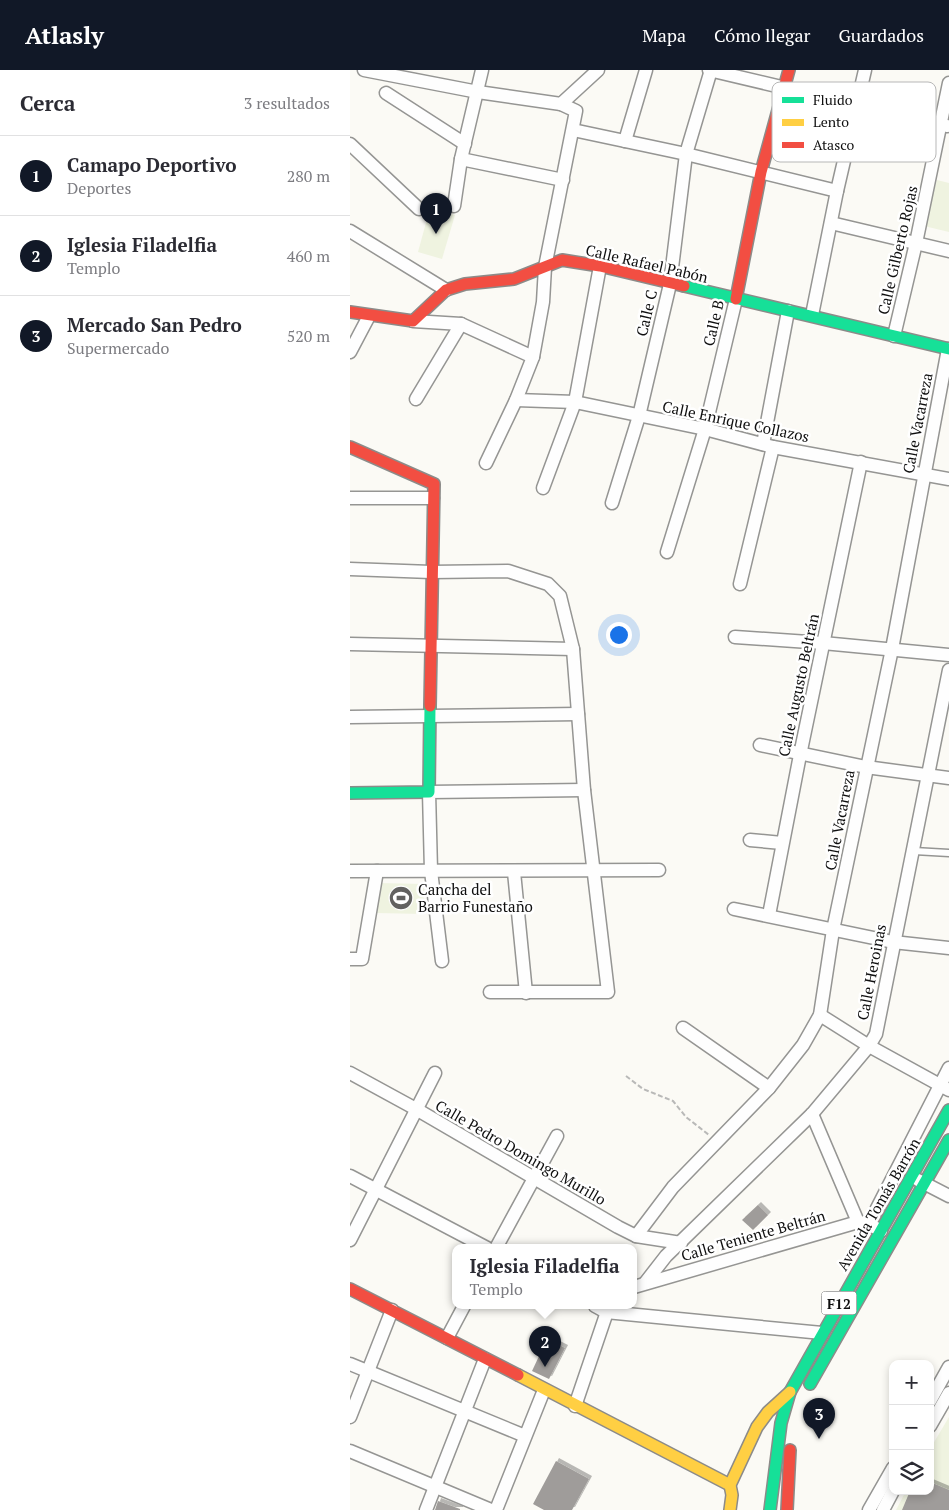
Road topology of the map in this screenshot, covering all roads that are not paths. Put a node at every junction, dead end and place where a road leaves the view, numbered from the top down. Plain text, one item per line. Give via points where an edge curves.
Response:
1 (364, 70) edge
2 (482, 70) edge
3 (598, 70) edge
4 (646, 70) edge
5 (710, 70) edge
6 (386, 72) edge
7 (949, 83) edge
8 (772, 85) edge
9 (478, 92) junction
10 (386, 93) dead end
11 (561, 104) junction
12 (945, 126) edge
13 (573, 130) junction
14 (772, 135) edge
15 (625, 141) junction
16 (350, 144) edge
17 (465, 144) junction
18 (686, 154) junction
19 (461, 159) junction
20 (844, 162) edge
21 (761, 172) junction
22 (563, 180) junction
23 (837, 191) junction
24 (454, 206) dead end
25 (419, 209) dead end
26 (831, 222) junction
27 (350, 231) edge
28 (916, 243) junction
29 (949, 251) edge
30 (600, 266) junction
31 (545, 267) junction
32 (670, 284) junction
33 (446, 290) junction
34 (736, 299) junction
35 (788, 311) junction
36 (350, 312) edge
37 (812, 315) junction
38 (369, 316) junction
39 (413, 321) junction
40 (461, 324) junction
41 (894, 336) junction
42 (948, 349) edge
43 (350, 352) edge
44 (533, 357) junction
45 (416, 399) dead end
46 (516, 400) junction
47 (575, 402) junction
48 (639, 416) junction
49 (705, 429) junction
50 (768, 446) junction
51 (350, 447) edge
52 (861, 462) junction
53 (486, 463) dead end
54 (923, 475) junction
55 (949, 479) edge
56 (542, 488) dead end
57 (350, 498) edge
58 (433, 498) junction
59 (612, 503) dead end
60 (667, 552) dead end
61 (350, 569) edge
62 (431, 572) junction
63 (740, 584) dead end
64 (735, 637) dead end
65 (823, 643) junction
66 (350, 644) edge
67 (430, 644) junction
68 (573, 649) junction
69 (892, 649) junction
70 (949, 655) edge
71 (949, 670) edge
72 (578, 714) junction
73 (431, 716) junction
74 (350, 717) edge
75 (760, 745) dead end
76 (800, 754) junction
77 (866, 766) junction
78 (927, 776) junction
79 (949, 778) edge
80 (584, 790) junction
81 (429, 792) junction
82 (350, 793) edge
83 (750, 840) dead end
84 (782, 843) junction
85 (914, 851) junction
86 (949, 853) edge
87 (659, 870) dead end
88 (350, 871) edge
89 (377, 871) junction
90 (430, 871) junction
91 (594, 871) junction
92 (514, 872) junction
93 (734, 909) dead end
94 (769, 915) junction
95 (833, 930) junction
96 (893, 942) junction
97 (949, 948) edge
98 (350, 959) edge
99 (442, 961) dead end
100 (490, 992) dead end
101 (526, 993) junction
102 (820, 1015) junction
103 (683, 1028) dead end
104 (869, 1046) junction
105 (949, 1068) edge
106 (435, 1072) dead end
107 (350, 1073) edge
108 (769, 1088) junction
109 (944, 1088) edge
110 (416, 1109) junction
111 (949, 1110) edge
112 (812, 1114) junction
113 (557, 1136) dead end
114 (949, 1140) edge
115 (350, 1176) edge
116 (911, 1176) junction
117 (534, 1178) junction
118 (924, 1184) junction
119 (376, 1189) junction
120 (949, 1196) edge
121 (864, 1223) junction
122 (881, 1231) junction
123 (636, 1236) junction
124 (350, 1240) edge
125 (681, 1243) junction
126 (479, 1244) edge
127 (498, 1244) edge
128 (639, 1285) edge
129 (350, 1289) edge
130 (462, 1309) edge
131 (603, 1309) edge
132 (612, 1309) edge
133 (392, 1310) junction
134 (822, 1333) junction
135 (447, 1338) junction
136 (485, 1358) junction
137 (350, 1364) edge
138 (949, 1367) edge
139 (368, 1371) junction
140 (544, 1390) junction
141 (790, 1392) junction
142 (949, 1393) edge
143 (934, 1394) edge
144 (804, 1395) dead end
145 (575, 1406) junction
146 (464, 1412) junction
147 (350, 1417) edge
148 (934, 1419) edge
149 (793, 1424) dead end
150 (525, 1436) junction
151 (350, 1451) edge
152 (889, 1475) edge
153 (730, 1485) junction
154 (435, 1487) junction
155 (892, 1495) edge
156 (426, 1510) edge
157 (490, 1510) edge
158 (496, 1510) edge
159 (730, 1510) edge
160 (770, 1510) edge
161 (787, 1510) edge
162 (869, 1510) edge
163 (883, 1510) edge

1 - 6 street
2 - 9 street
3 - 11 street
4 - 15 street
5 - 8 street
5 - 18 street, Calle C
6 - 9 street
7 - 12 street, Calle Gilberto Rojas
9 - 11 street
9 - 17 street
10 - 17 street
11 - 13 street via 576,111
12 - 28 street, Calle Gilberto Rojas
13 - 15 street
13 - 22 street
14 - 21 street, Calle B
15 - 18 street
16 - 25 street
17 - 19 street
18 - 21 street
18 - 32 street, Calle C
19 - 22 street
19 - 24 street
20 - 23 street
21 - 23 street
21 - 34 street, Calle B
22 - 31 street
23 - 26 street
26 - 28 street
26 - 37 street
27 - 33 street
28 - 29 street
28 - 41 street, Calle Gilberto Rojas
30 - 31 street, Calle Rafael Pabón via 562,260
30 - 32 street, Calle Rafael Pabón
30 - 47 street
31 - 33 street, Calle Rafael Pabón via 514,279 465,284
31 - 44 street via 543,302
32 - 34 street, Calle Rafael Pabón
32 - 48 street, Calle C
33 - 39 street, Calle Rafael Pabón
34 - 35 street, Calle Rafael Pabón
34 - 49 street, Calle B
35 - 37 street, Calle Rafael Pabón
35 - 50 street
36 - 38 street
37 - 41 street, Calle Rafael Pabón
38 - 39 street
38 - 43 street
39 - 40 street
40 - 44 street
40 - 45 street
41 - 42 street, Calle Rafael Pabón
42 - 54 street, Calle Vacarreza
44 - 46 street
46 - 47 street, Calle Enrique Collazos
46 - 53 street
47 - 48 street, Calle Enrique Collazos
47 - 56 street
48 - 49 street, Calle Enrique Collazos
48 - 59 street, Calle C
49 - 50 street, Calle Enrique Collazos
49 - 60 street, Calle B
50 - 52 street, Calle Enrique Collazos
50 - 63 street
51 - 58 street via 434,484
52 - 54 street, Calle Enrique Collazos
52 - 65 street, Calle Augusto Beltrán
54 - 55 street, Calle Enrique Collazos
54 - 69 street, Calle Vacarreza
57 - 58 street
58 - 62 street
61 - 62 street
62 - 67 street
62 - 68 street via 508,572 548,584 560,596
64 - 65 street
65 - 69 street
65 - 76 street, Calle Augusto Beltrán
66 - 67 street
67 - 68 street
67 - 73 street
68 - 72 street
69 - 70 street
69 - 77 street, Calle Vacarreza
71 - 78 street, Calle Heroinas
72 - 73 street
72 - 80 street
73 - 74 street
73 - 81 street
75 - 76 street
76 - 77 street
76 - 84 street, Calle Augusto Beltrán
77 - 78 street
77 - 95 street, Calle Vacarreza
78 - 79 street
78 - 85 street, Calle Heroinas
80 - 81 street
80 - 91 street
81 - 82 street
81 - 90 street
83 - 84 street
84 - 94 street, Calle Augusto Beltrán
85 - 86 lane
85 - 96 street, Calle Heroinas
87 - 91 street
88 - 89 street
89 - 90 street
89 - 98 street via 362,960
90 - 92 street
90 - 99 street
91 - 92 street
91 - 101 street via 608,992
92 - 101 street
93 - 94 street
94 - 95 street
95 - 96 street
95 - 102 street, Calle Vacarreza
96 - 97 street
96 - 104 street, Calle Heroinas via 876,1034
100 - 101 street
102 - 104 street
102 - 108 street, Calle Vacarreza via 803,1045
103 - 108 street
104 - 109 street
104 - 112 street, Calle Heroinas
105 - 109 street
106 - 110 street
107 - 110 street, Calle Pedro Domingo Murillo
108 - 123 street, Calle Vacarreza via 673,1187
109 - 121 street
110 - 117 street, Calle Pedro Domingo Murillo
110 - 119 street
111 - 116 street, Avenida Tomás Barrón / F12
112 - 121 street
112 - 125 street, Calle Heroinas
113 - 117 street
114 - 118 street, Avenida Tomás Barrón / F12
115 - 119 street
116 - 118 street
116 - 122 street, Avenida Tomás Barrón / F12
117 - 123 street, Calle Pedro Domingo Murillo
117 - 127 street
118 - 120 street
118 - 144 street, Avenida Tomás Barrón / F12
119 - 124 street
119 - 126 street
121 - 122 street
121 - 128 street, Calle Teniente Beltrán
122 - 134 street, Avenida Tomás Barrón / F12
123 - 125 street, Calle Pedro Domingo Murillo
125 - 128 street, Calle Heroinas
129 - 133 street
130 - 135 street
131 - 145 street
132 - 134 street
133 - 135 street
133 - 139 street
134 - 141 street, Avenida Tomás Barrón / F12
135 - 136 street
136 - 140 street
136 - 146 street
137 - 139 street
138 - 143 street
139 - 146 street
139 - 147 street
140 - 145 street
140 - 150 street
141 - 153 street via 757,1427
141 - 160 street, Avenida Tomás Barrón / F12 via 781,1422
142 - 148 street
145 - 153 street
146 - 150 street
146 - 154 street
149 - 161 street
150 - 158 street
151 - 154 street
152 - 162 street
153 - 159 street
154 - 156 street
154 - 157 street
155 - 163 street

